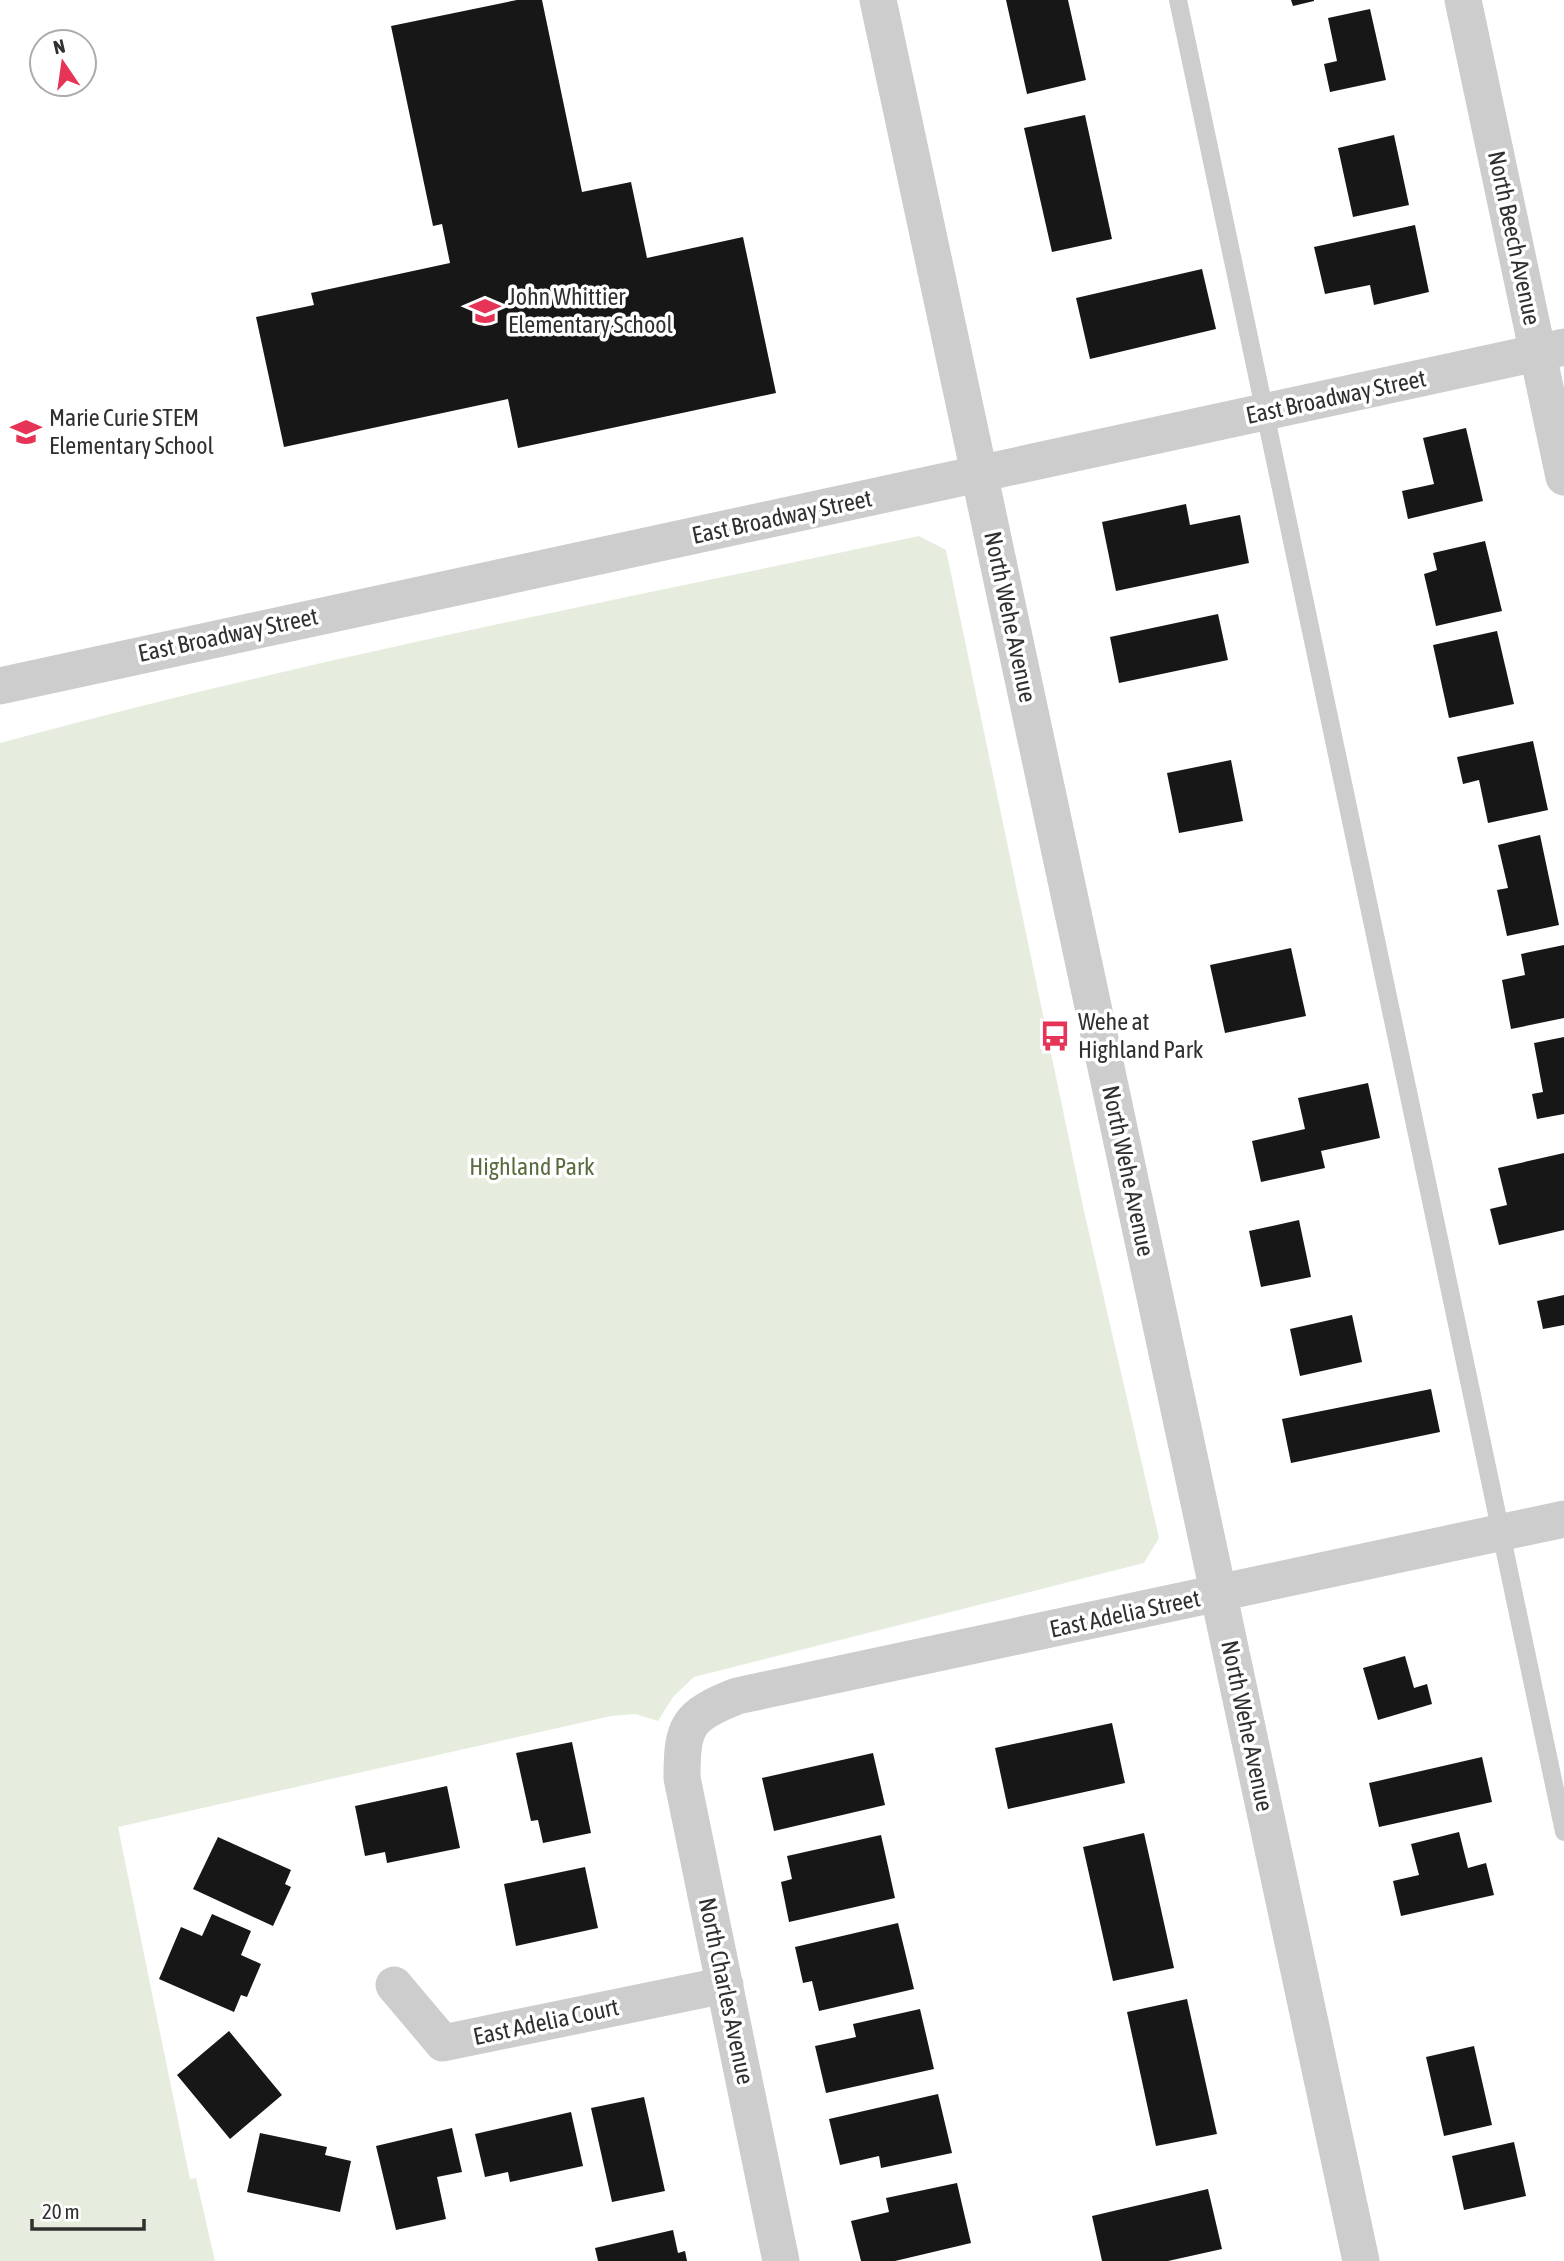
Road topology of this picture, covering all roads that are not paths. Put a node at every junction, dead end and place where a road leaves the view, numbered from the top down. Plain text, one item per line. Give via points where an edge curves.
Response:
1 (878, 0) edge
2 (1178, 0) edge
3 (1463, 0) edge
4 (1551, 350) edge
5 (1264, 412) junction
6 (979, 474) junction
7 (1564, 477) edge
8 (0, 686) edge
9 (1564, 1519) edge
10 (1501, 1533) junction
11 (1219, 1594) junction
12 (691, 1720) joint
13 (1564, 1832) edge
14 (394, 1985) dead end
15 (725, 1985) junction
16 (781, 2261) edge
17 (1360, 2261) edge

1 - 6 street, North Wehe Avenue
2 - 5 lane
3 - 4 street, North Beech Avenue
4 - 5 street, East Broadway Street
4 - 7 street, North Beech Avenue
5 - 6 street, East Broadway Street
5 - 10 lane
6 - 8 street, East Broadway Street
6 - 11 street, North Wehe Avenue
9 - 10 street, East Adelia Street
10 - 11 street, East Adelia Street
10 - 13 lane
11 - 12 street, East Adelia Street via 737,1696
11 - 17 street, North Wehe Avenue
12 - 15 street, North Charles Avenue via 682,1749 682,1778
14 - 15 street, East Adelia Court via 443,2043
15 - 16 street, North Charles Avenue

